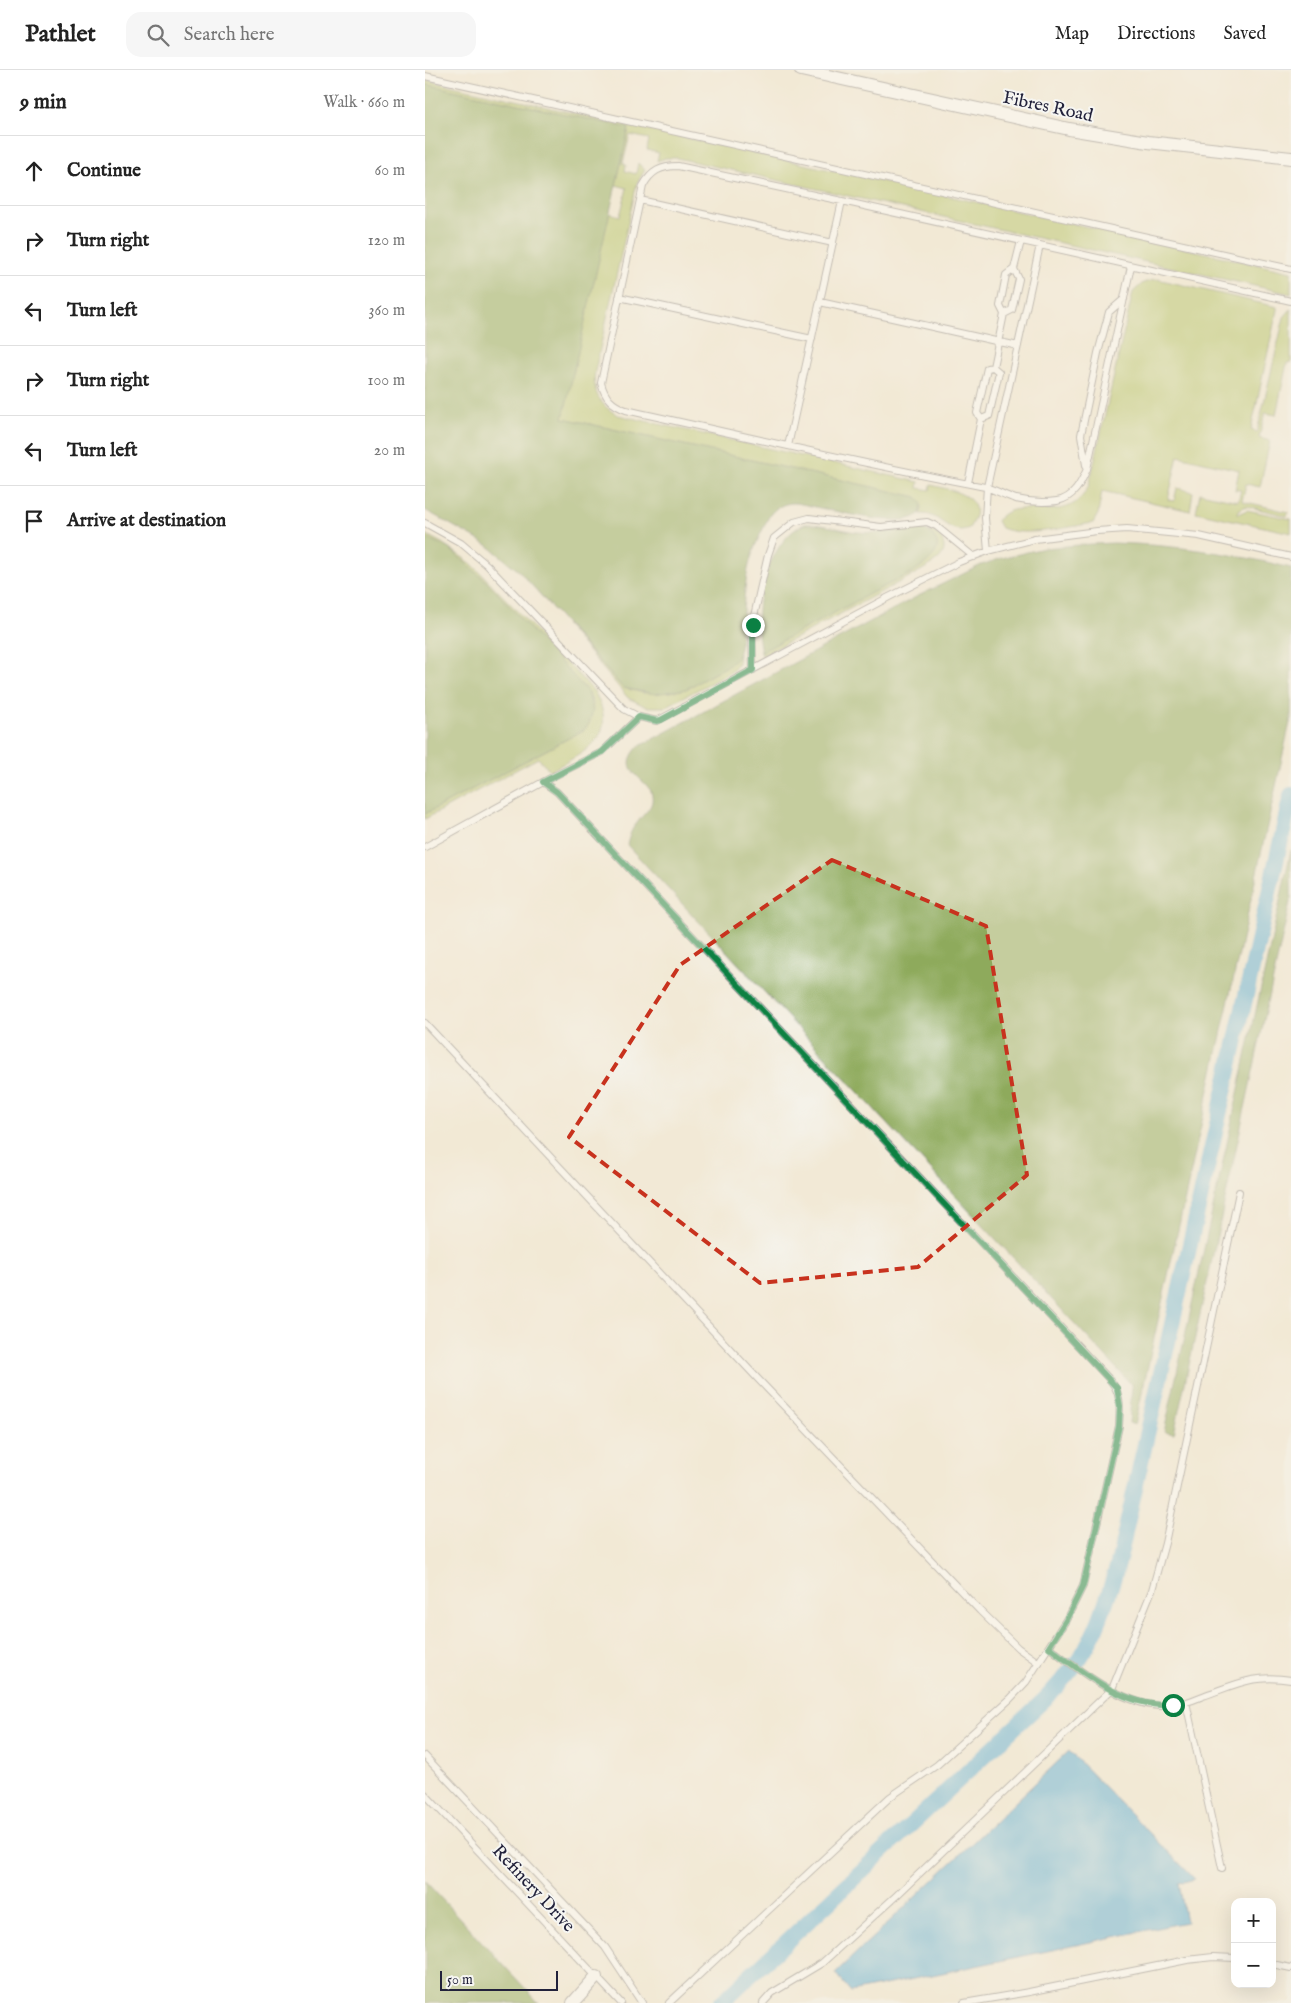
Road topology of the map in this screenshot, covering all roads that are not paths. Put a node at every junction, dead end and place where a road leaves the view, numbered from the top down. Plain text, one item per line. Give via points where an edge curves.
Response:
1 (801, 70) edge
2 (425, 76) edge
3 (1291, 158) edge
4 (640, 200) junction
5 (842, 201) junction
6 (1021, 241) junction
7 (833, 243) junction
8 (1040, 245) junction
9 (1131, 266) junction
10 (1291, 269) edge
11 (1014, 270) junction
12 (619, 297) junction
13 (1124, 299) junction
14 (820, 302) junction
15 (1291, 302) edge
16 (1004, 314) junction
17 (811, 339) junction
18 (999, 341) junction
19 (1018, 346) junction
20 (993, 367) junction
21 (981, 419) junction
22 (788, 446) junction
23 (1087, 469) junction
24 (967, 483) junction
25 (987, 487) junction
26 (425, 523) edge
27 (989, 551) junction
28 (974, 557) junction
29 (1291, 557) edge
30 (753, 670) junction
31 (639, 717) junction
32 (543, 782) junction
33 (425, 846) edge
34 (425, 1023) edge
35 (1239, 1192) dead end
36 (1049, 1647) junction
37 (1039, 1663) junction
38 (1291, 1680) edge
39 (1112, 1690) junction
40 (1186, 1702) junction
41 (425, 1756) edge
42 (425, 1794) edge
43 (1222, 1868) dead end
44 (1231, 1958) edge
45 (1276, 1965) edge
46 (1291, 1968) edge
47 (596, 1977) junction
48 (573, 2003) edge
49 (621, 2003) edge
50 (642, 2003) edge
51 (669, 2003) edge
52 (763, 2003) edge
53 (964, 2003) edge

1 - 3 street, Fibres Road via 1069,129 1148,142
2 - 10 lane
4 - 5 lane via 648,177 661,168 678,166
4 - 7 lane
4 - 12 lane
5 - 6 lane
5 - 7 lane
6 - 8 lane
6 - 11 lane
7 - 14 lane
8 - 9 lane
8 - 19 lane
9 - 13 lane
9 - 15 lane
11 - 16 lane via 1006,275 999,306
11 - 16 lane via 1019,279 1012,310
12 - 17 lane
12 - 22 lane via 602,372 601,383 608,400 626,410
13 - 23 lane
13 - 23 lane via 1109,312 1098,353 1081,436
14 - 17 lane
14 - 18 lane
16 - 18 lane
17 - 22 lane
18 - 19 lane
18 - 20 lane
19 - 25 lane
20 - 21 lane via 987,368 977,413
20 - 21 lane via 999,372 989,416
21 - 24 lane
22 - 24 lane
23 - 25 lane via 1079,487 1059,500 1015,499
24 - 25 lane
25 - 27 lane via 985,518
26 - 31 lane via 461,543 487,564 616,702
27 - 28 lane
27 - 29 lane via 1035,539 1127,529 1199,536
28 - 30 lane via 889,597
28 - 30 lane via 927,522 881,527 809,518 795,522 774,538 768,555 753,625
30 - 31 lane via 661,720
31 - 32 lane via 602,752
32 - 33 lane
32 - 36 lane via 563,799 1117,1388 1119,1426 1087,1569 1077,1600
34 - 37 lane via 758,1379 981,1611 1018,1648
35 - 39 lane via 1165,1543 1152,1590
36 - 37 lane
36 - 39 lane
37 - 51 lane via 1010,1699 937,1765 890,1798
38 - 40 lane via 1254,1678
39 - 40 lane via 1146,1704 1160,1706
39 - 52 lane via 822,1963 772,1993
40 - 43 lane
41 - 50 lane via 605,1947
42 - 47 lane, Refinery Drive
44 - 53 lane via 1187,1960
45 - 46 lane
47 - 48 street
47 - 49 lane, Refinery Drive

